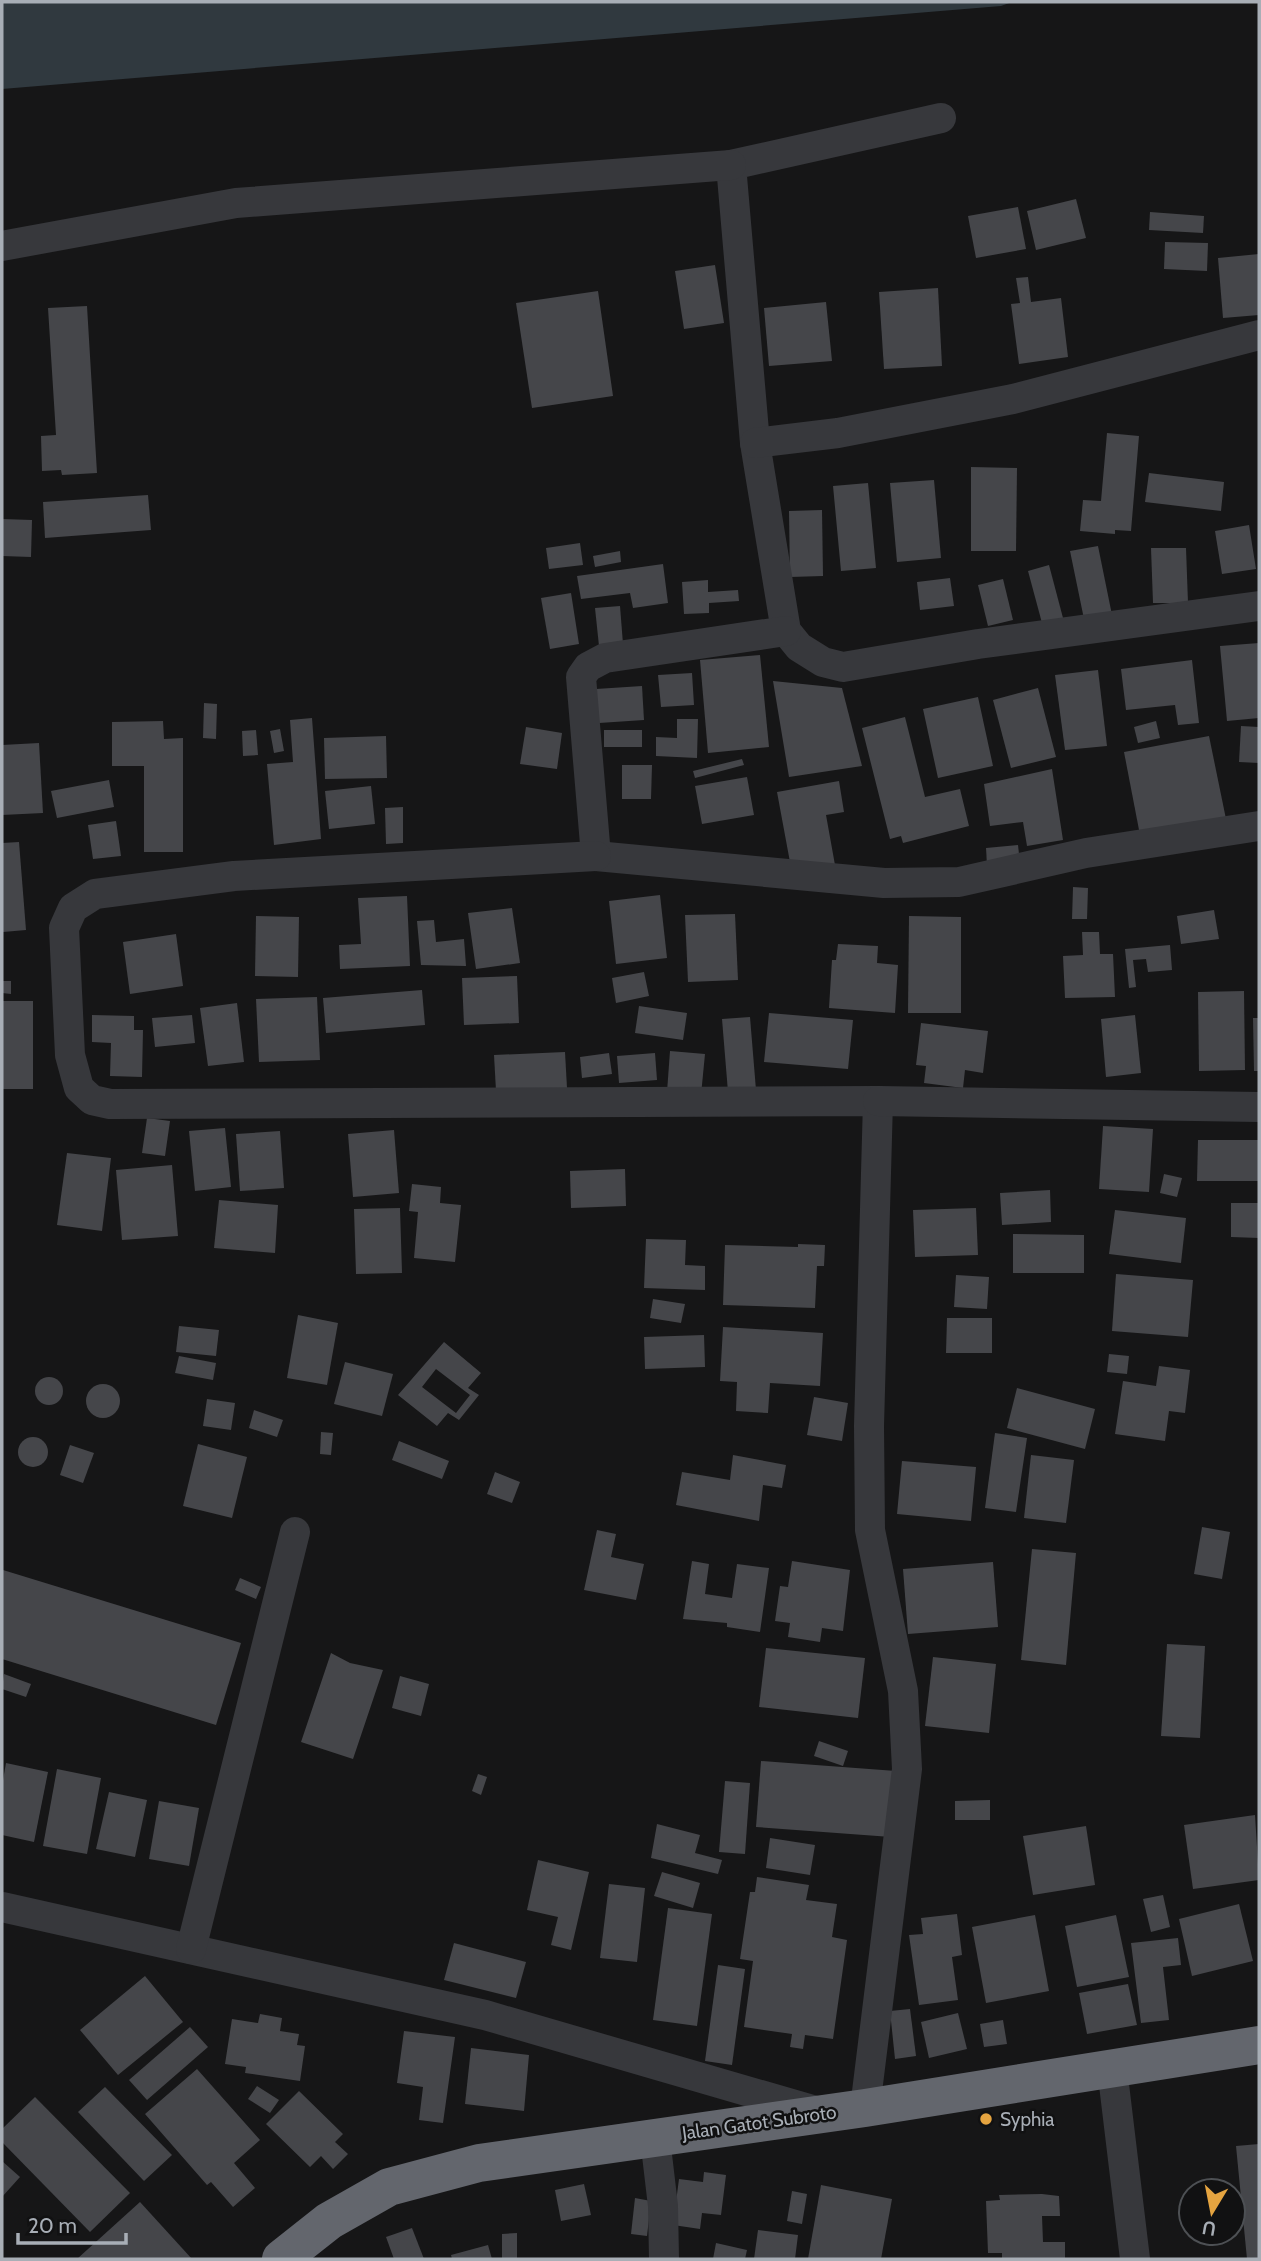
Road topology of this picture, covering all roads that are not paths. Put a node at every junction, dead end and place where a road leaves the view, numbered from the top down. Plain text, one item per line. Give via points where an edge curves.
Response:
1 (941, 118) dead end
2 (731, 165) junction
3 (2, 246) edge
4 (1259, 335) edge
5 (755, 443) junction
6 (1259, 606) edge
7 (786, 631) junction
8 (1259, 826) edge
9 (596, 856) junction
10 (878, 1101) junction
11 (1259, 1107) edge
12 (295, 1532) dead end
13 (2, 1907) edge
14 (191, 1949) junction
15 (1259, 2045) edge
16 (1112, 2068) junction
17 (865, 2108) junction
18 (819, 2112) junction
19 (656, 2138) junction
20 (281, 2259) edge
21 (664, 2259) edge
22 (1135, 2259) edge

1 - 2 street
2 - 3 street via 236,203
2 - 5 street
4 - 5 street via 1013,399 838,433
5 - 7 street
6 - 7 street via 843,667 810,656
7 - 9 street via 606,658 588,667 581,677
8 - 9 street via 1086,853 960,882 884,883
9 - 10 street via 234,876 95,894 73,908 64,928 71,1055 79,1088 92,1100 110,1104
10 - 11 street
10 - 17 street via 870,1530 903,1691 907,1769
12 - 14 street
13 - 14 street
14 - 18 street via 485,2015
15 - 16 highway, Jalan Gatot Subroto
16 - 17 highway, Jalan Gatot Subroto
16 - 22 street
17 - 18 highway, Jalan Gatot Subroto
18 - 19 highway, Jalan Gatot Subroto
19 - 20 highway, Jalan Gatot Subroto via 478,2164 389,2187 329,2221
19 - 21 street

